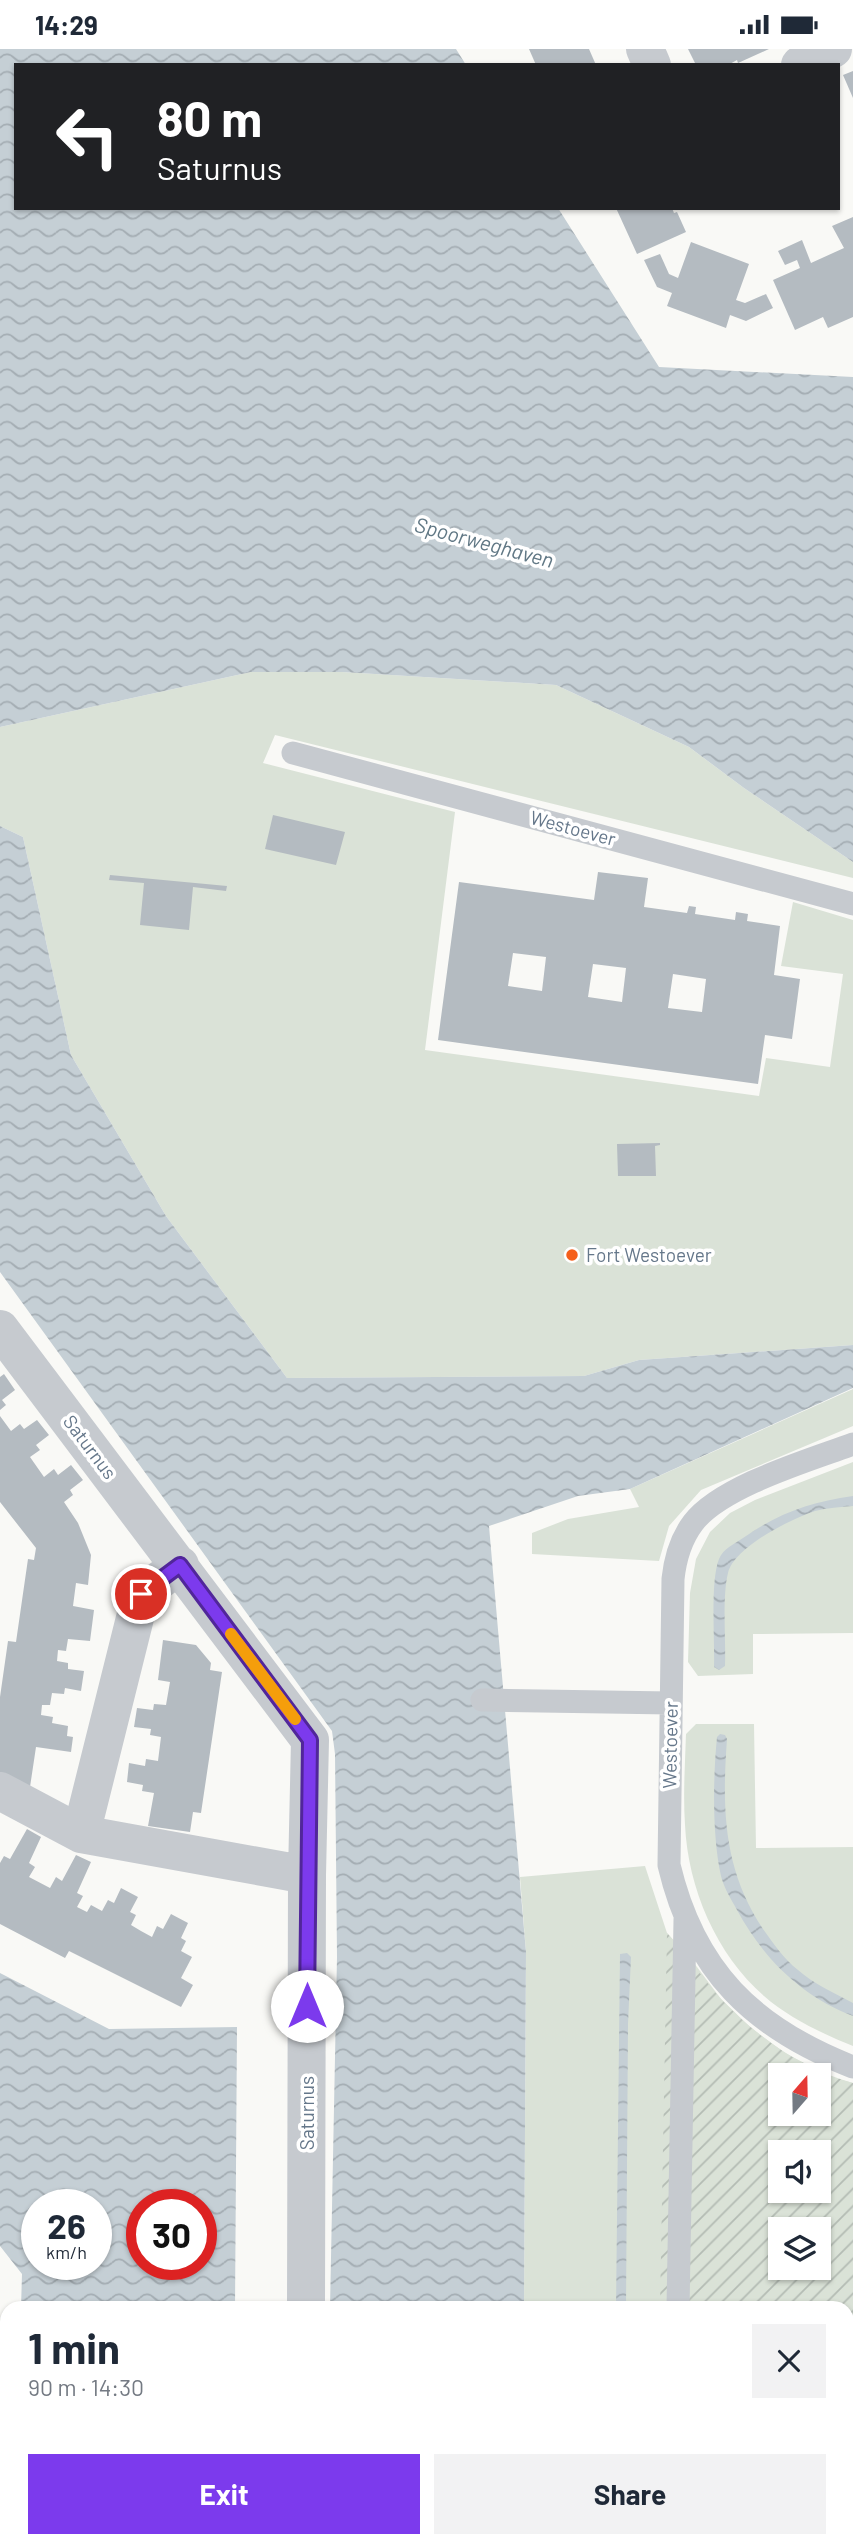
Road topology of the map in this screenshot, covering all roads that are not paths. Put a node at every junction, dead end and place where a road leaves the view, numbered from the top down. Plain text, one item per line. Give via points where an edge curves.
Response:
1 (833, 49) edge
2 (804, 63) edge
3 (293, 753) dead end
4 (853, 904) edge
5 (0, 1329) edge
6 (853, 1444) edge
7 (180, 1565) junction
8 (482, 1700) dead end
9 (671, 1703) junction
10 (0, 1791) edge
11 (80, 1834) junction
12 (307, 1875) junction
13 (685, 1917) junction
14 (853, 2067) edge
15 (306, 2301) edge
16 (678, 2301) edge

1 - 2 street
3 - 4 lane, Westoever
5 - 7 street, Saturnus
6 - 9 lane, Westoever via 759,1480 706,1510 693,1523 675,1566
7 - 11 street via 141,1594
7 - 12 street, Saturnus via 310,1740
8 - 9 lane
9 - 13 lane, Westoever via 669,1865
10 - 11 street
11 - 12 street
12 - 15 street, Saturnus
13 - 14 lane, Westoever via 711,1965 766,2022 810,2049
13 - 16 lane

